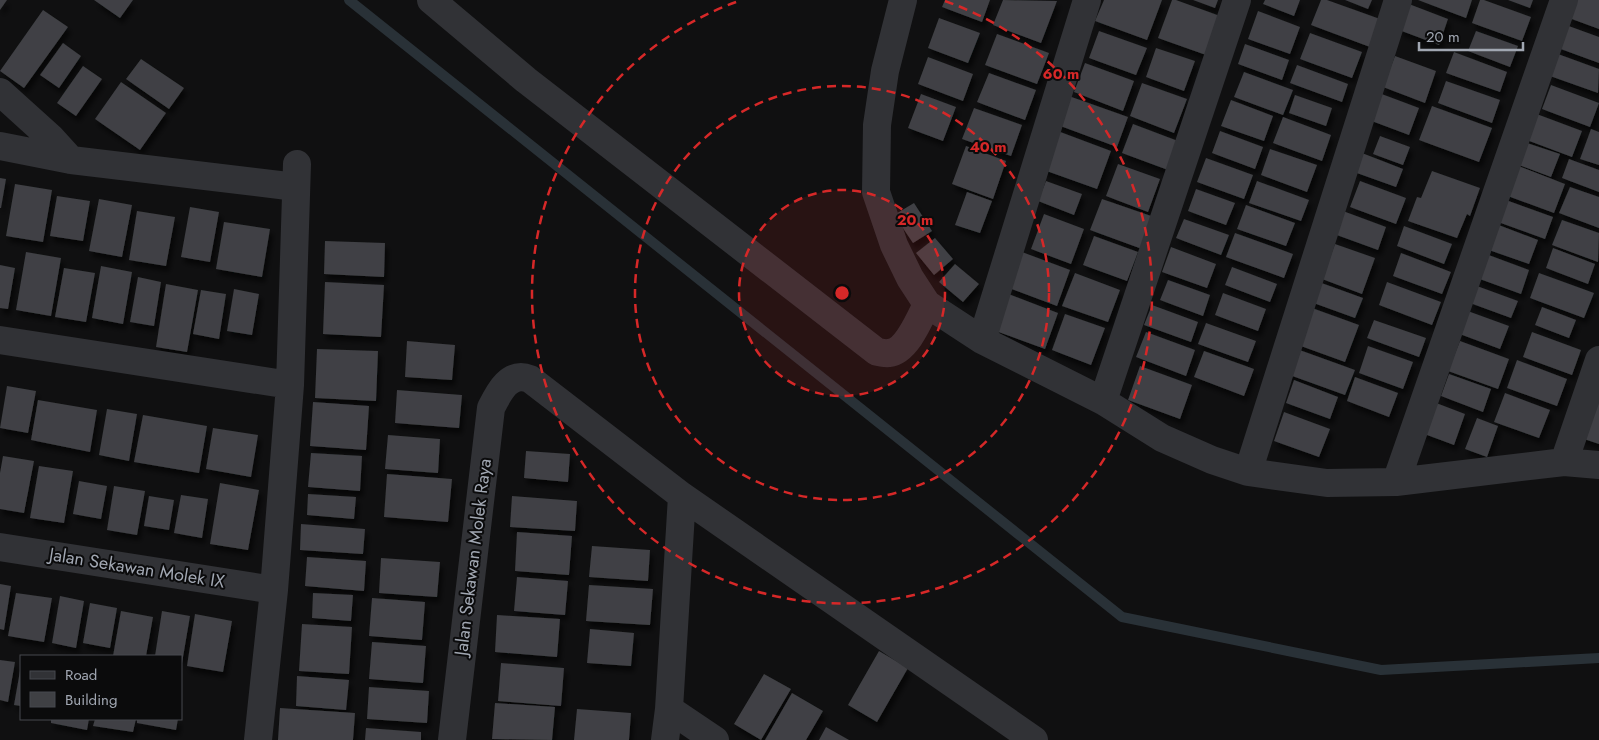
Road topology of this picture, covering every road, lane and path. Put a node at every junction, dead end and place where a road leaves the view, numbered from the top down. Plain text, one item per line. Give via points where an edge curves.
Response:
1 (431, 0) edge
2 (903, 0) edge
3 (1087, 0) edge
4 (1236, 0) edge
5 (1398, 0) edge
6 (1564, 0) edge
7 (0, 92) edge
8 (0, 146) edge
9 (71, 160) junction
10 (927, 304) junction
11 (0, 340) edge
12 (982, 340) junction
13 (1599, 360) edge
14 (290, 385) junction
15 (1103, 401) junction
16 (1564, 462) junction
17 (1599, 465) edge
18 (1248, 472) junction
19 (1396, 482) junction
20 (682, 496) junction
21 (0, 547) edge
22 (274, 590) junction
23 (669, 709) junction
24 (258, 740) edge
25 (452, 740) edge
26 (665, 740) edge
27 (715, 740) edge
28 (1034, 740) edge

1 - 10 street via 526,80 877,352 890,353 900,348
2 - 10 street via 884,71 876,125 876,192 894,245
3 - 12 street
4 - 15 street
5 - 18 street
6 - 19 street
7 - 9 street
8 - 9 street
9 - 14 street via 297,175
10 - 12 street
11 - 14 street
12 - 15 street
13 - 16 street
14 - 22 street
15 - 18 street via 1162,438
16 - 17 street
16 - 19 street
18 - 19 street via 1327,483
20 - 23 street
20 - 25 street, Jalan Sekawan Molek Raya via 530,379 511,380 501,389 491,408
20 - 28 street
21 - 22 street, Jalan Sekawan Molek IX
22 - 24 street
23 - 26 street
23 - 27 street

